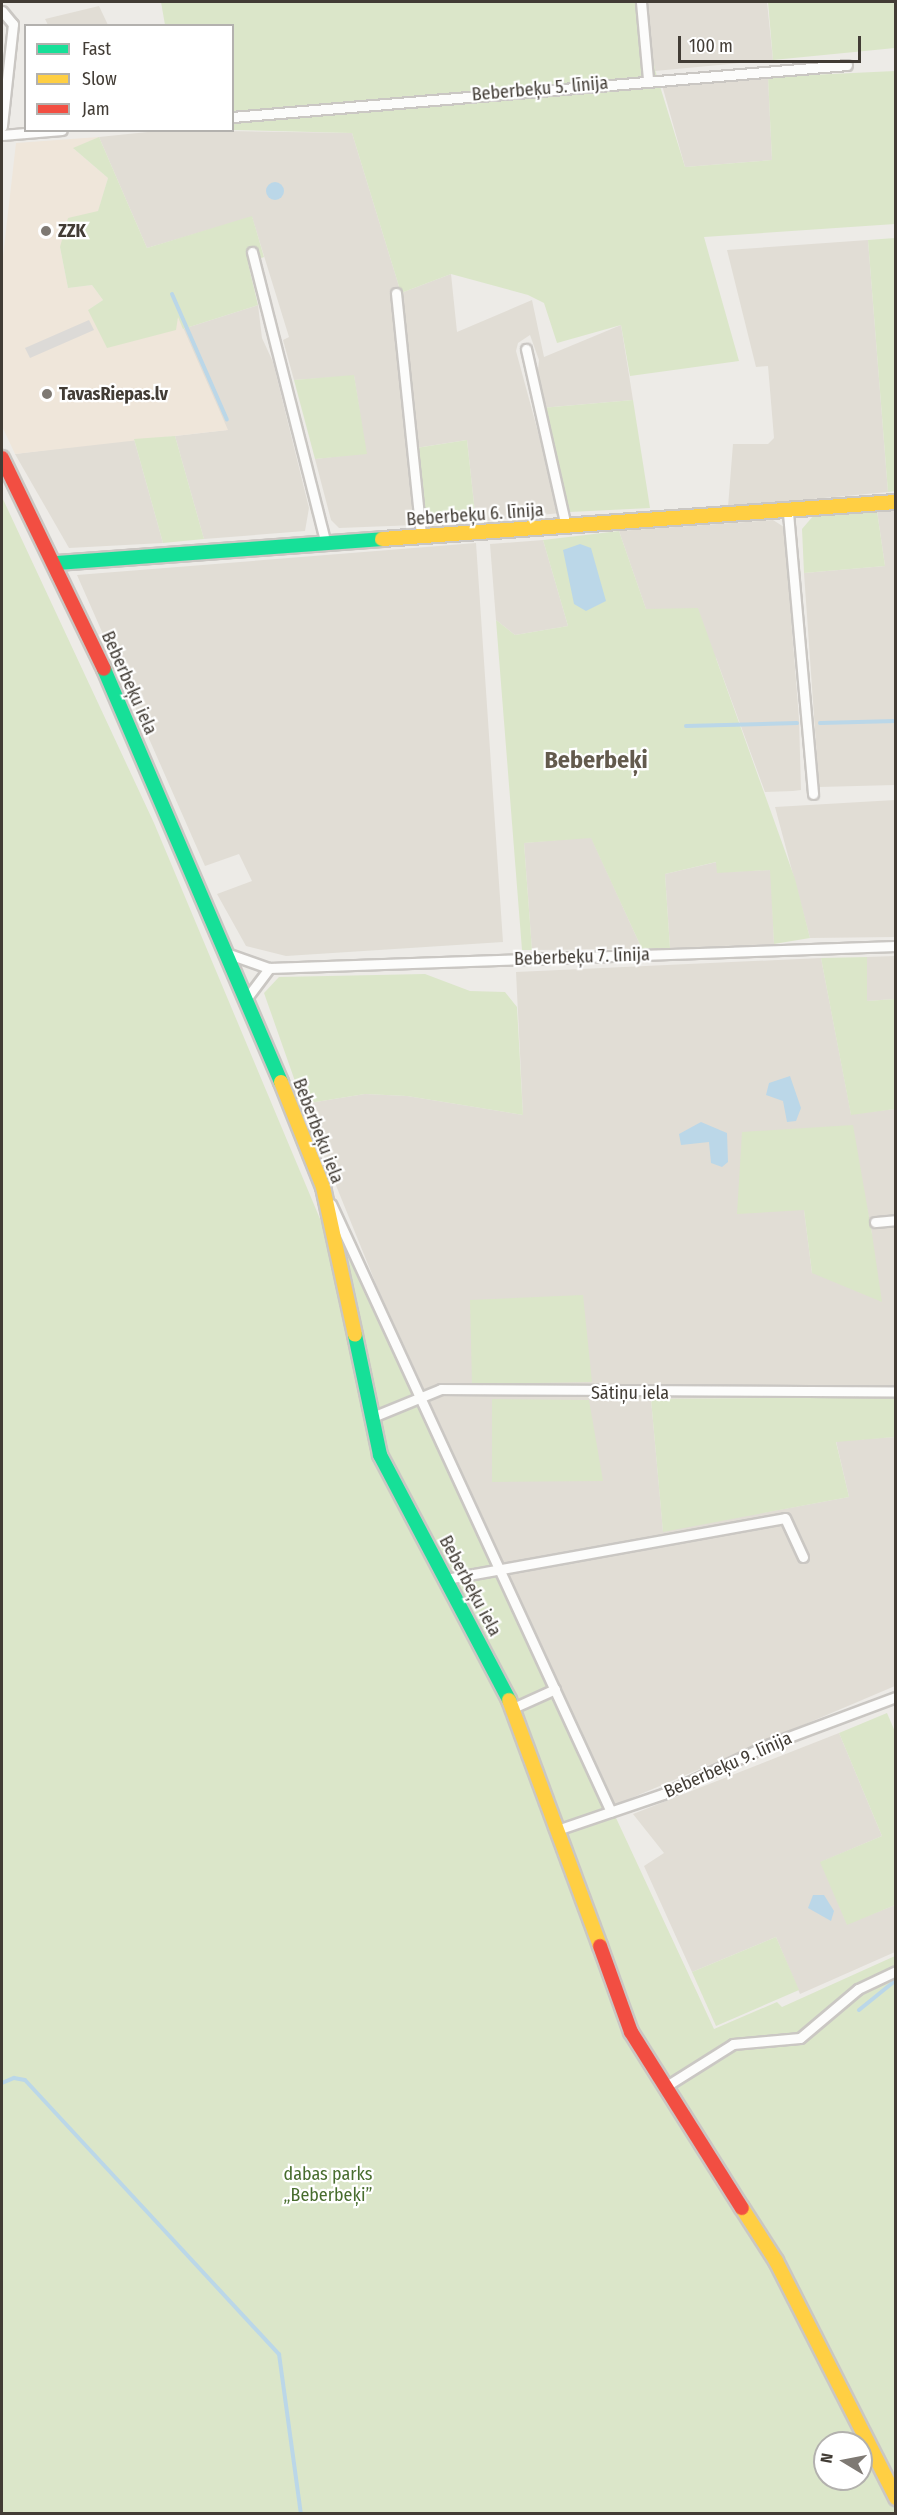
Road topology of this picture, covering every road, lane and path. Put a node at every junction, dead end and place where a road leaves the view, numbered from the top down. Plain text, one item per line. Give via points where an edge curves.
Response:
1 (641, 2) edge
2 (2, 11) edge
3 (847, 64) dead end
4 (648, 79) junction
5 (234, 117) edge
6 (2, 126) edge
7 (38, 132) edge
8 (2, 135) edge
9 (252, 252) dead end
10 (396, 293) dead end
11 (526, 349) dead end
12 (2, 458) edge
13 (896, 502) edge
14 (788, 513) junction
15 (566, 526) junction
16 (422, 537) junction
17 (326, 544) junction
18 (57, 563) junction
19 (813, 794) dead end
20 (896, 946) edge
21 (229, 954) junction
22 (269, 968) junction
23 (246, 999) junction
24 (323, 1187) junction
25 (896, 1221) edge
26 (875, 1222) dead end
27 (896, 1391) edge
28 (420, 1398) junction
29 (369, 1418) junction
30 (803, 1557) dead end
31 (499, 1568) junction
32 (446, 1579) junction
33 (555, 1689) junction
34 (896, 1697) edge
35 (513, 1708) junction
36 (611, 1812) junction
37 (560, 1829) junction
38 (896, 1971) edge
39 (668, 2085) junction
40 (896, 2498) edge

1 - 4 street
2 - 6 street via 13,24
3 - 4 street, Beberbeķu 5. līnija
4 - 5 street, Beberbeķu 5. līnija
7 - 8 street
9 - 17 street
10 - 16 street
11 - 15 street
12 - 18 street, Beberbeķu iela
13 - 14 street, Beberbeķu 6. līnija
14 - 15 street, Beberbeķu 6. līnija
14 - 19 street
15 - 16 street, Beberbeķu 6. līnija
16 - 17 street, Beberbeķu 6. līnija
17 - 18 street, Beberbeķu 6. līnija
18 - 21 street, Beberbeķu iela
20 - 22 street, Beberbeķu 7. līnija
21 - 22 street, Beberbeķu 7. līnija
21 - 23 street, Beberbeķu iela
22 - 23 street
23 - 24 street, Beberbeķu iela
24 - 28 street
24 - 29 street, Beberbeķu iela
25 - 26 street
27 - 28 street, Sātiņu iela via 441,1389
28 - 29 street, Sātiņu iela
28 - 31 street
29 - 32 street, Beberbeķu iela via 380,1455
30 - 31 street via 785,1518
31 - 32 street
31 - 33 street
32 - 35 street, Beberbeķu iela
33 - 35 street
33 - 36 street
34 - 36 street, Beberbeķu 9. līnija
35 - 37 street, Beberbeķu iela
36 - 37 street, Beberbeķu 9. līnija
37 - 39 street, Beberbeķu iela via 632,2031
38 - 39 street via 858,1989 800,2038 733,2044
39 - 40 street, Beberbeķu iela via 776,2261

